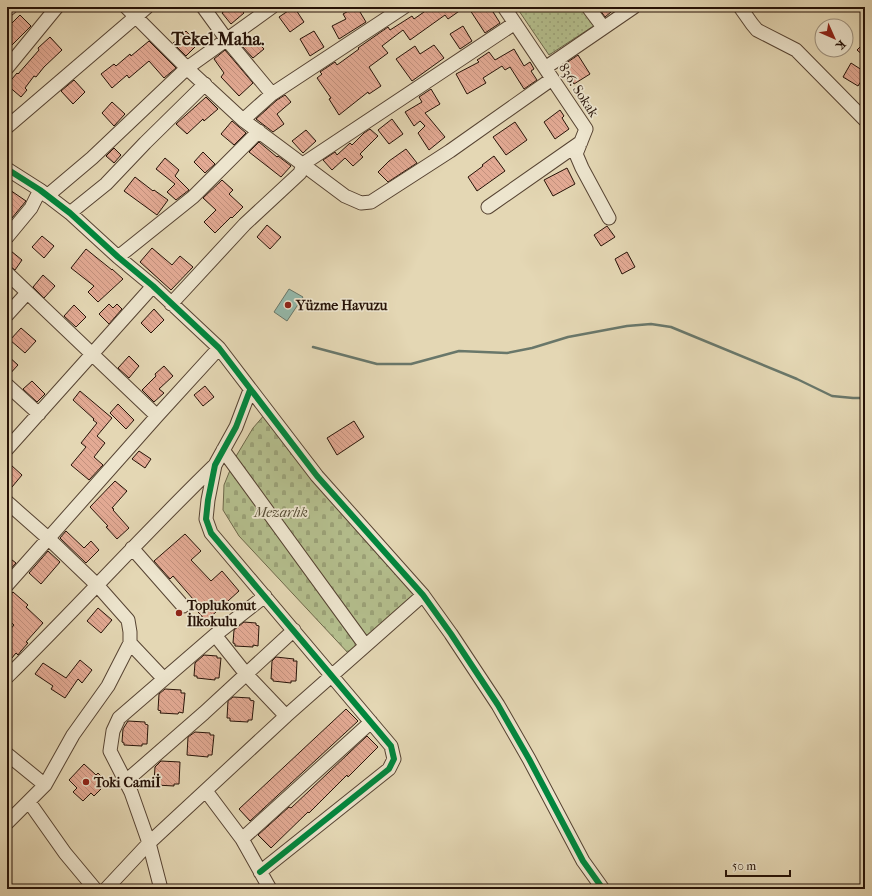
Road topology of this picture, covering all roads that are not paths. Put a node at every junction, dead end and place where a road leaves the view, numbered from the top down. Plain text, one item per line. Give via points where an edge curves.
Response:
1 (11, 7) edge
2 (57, 7) edge
3 (126, 7) edge
4 (147, 7) edge
5 (203, 7) edge
6 (272, 7) edge
7 (404, 7) edge
8 (588, 7) edge
9 (634, 7) edge
10 (740, 7) edge
11 (505, 8) edge
12 (7, 10) edge
13 (135, 17) junction
14 (515, 23) junction
15 (603, 27) junction
16 (227, 40) junction
17 (7, 68) edge
18 (187, 68) junction
19 (544, 68) junction
20 (552, 79) junction
21 (205, 84) junction
22 (272, 94) junction
23 (243, 120) junction
24 (865, 120) edge
25 (7, 127) edge
26 (259, 131) junction
27 (581, 142) junction
28 (303, 164) junction
29 (7, 169) edge
30 (43, 193) junction
31 (488, 207) dead end
32 (70, 213) junction
33 (609, 218) dead end
34 (7, 237) edge
35 (118, 257) junction
36 (7, 273) edge
37 (153, 286) junction
38 (27, 293) junction
39 (171, 304) junction
40 (7, 315) edge
41 (219, 348) junction
42 (92, 355) junction
43 (7, 385) edge
44 (250, 390) junction
45 (39, 414) junction
46 (156, 416) junction
47 (7, 449) edge
48 (223, 450) junction
49 (215, 465) junction
50 (7, 502) edge
51 (49, 539) junction
52 (132, 548) junction
53 (7, 585) edge
54 (97, 585) junction
55 (423, 595) junction
56 (265, 596) junction
57 (183, 606) dead end
58 (294, 630) junction
59 (215, 634) junction
60 (130, 643) junction
61 (365, 645) junction
62 (246, 674) junction
63 (333, 676) junction
64 (7, 677) edge
65 (164, 680) junction
66 (286, 716) junction
67 (372, 722) junction
68 (7, 754) edge
69 (126, 781) junction
70 (45, 785) junction
71 (206, 791) junction
72 (30, 802) junction
73 (7, 823) edge
74 (242, 839) junction
75 (149, 843) junction
76 (260, 872) junction
77 (95, 889) edge
78 (106, 889) edge
79 (161, 889) edge
80 (270, 889) edge
81 (603, 889) edge

1 - 12 street
2 - 17 street
3 - 13 street
4 - 13 street
5 - 16 street
6 - 16 street
7 - 22 street
8 - 15 street
9 - 15 street
10 - 24 street via 758,30 796,50
11 - 14 street, 836. Sokak
13 - 18 street
13 - 25 street
14 - 19 street, 836. Sokak
14 - 28 street
15 - 19 street
16 - 18 street
16 - 22 street
18 - 21 street
18 - 30 street via 92,158
19 - 20 street, 836. Sokak
20 - 27 street, 836. Sokak via 586,129
20 - 28 street via 444,155 371,202 361,203 345,196
21 - 23 street
21 - 32 street via 106,184
22 - 23 street
23 - 26 street
26 - 28 street
26 - 35 street via 193,197
27 - 31 street
27 - 33 street, 836. Sokak via 576,154
28 - 39 street via 300,173 246,224
29 - 30 street
30 - 32 street
30 - 34 street
32 - 35 street
35 - 37 street
36 - 38 street
37 - 39 street
37 - 42 street
38 - 40 street
38 - 42 street
39 - 41 street
41 - 44 street
41 - 46 street
42 - 45 street
42 - 46 street
43 - 45 street
44 - 48 street via 236,427
44 - 55 street via 317,476
45 - 47 street
46 - 51 street
48 - 49 street
48 - 61 street
49 - 52 street
49 - 56 street via 206,519 211,533
50 - 51 street
51 - 53 street
51 - 54 street
52 - 54 street
52 - 57 street
54 - 60 street via 128,620
54 - 64 street
55 - 61 street
55 - 81 street via 498,705 583,861
56 - 58 street
56 - 59 street
58 - 62 street
58 - 63 street
59 - 62 street
59 - 65 street
60 - 65 street
60 - 70 street via 108,686 73,735
61 - 63 street
62 - 66 street
62 - 69 street
63 - 66 street
63 - 67 street
65 - 69 street via 119,718 113,731 110,751
66 - 71 street
67 - 74 street
67 - 76 street via 392,746 394,758 389,769
68 - 70 street
69 - 75 street
70 - 72 street
71 - 74 street
71 - 75 street
72 - 73 street
72 - 77 street via 65,853
74 - 76 street
75 - 78 street
75 - 79 street
76 - 80 street

